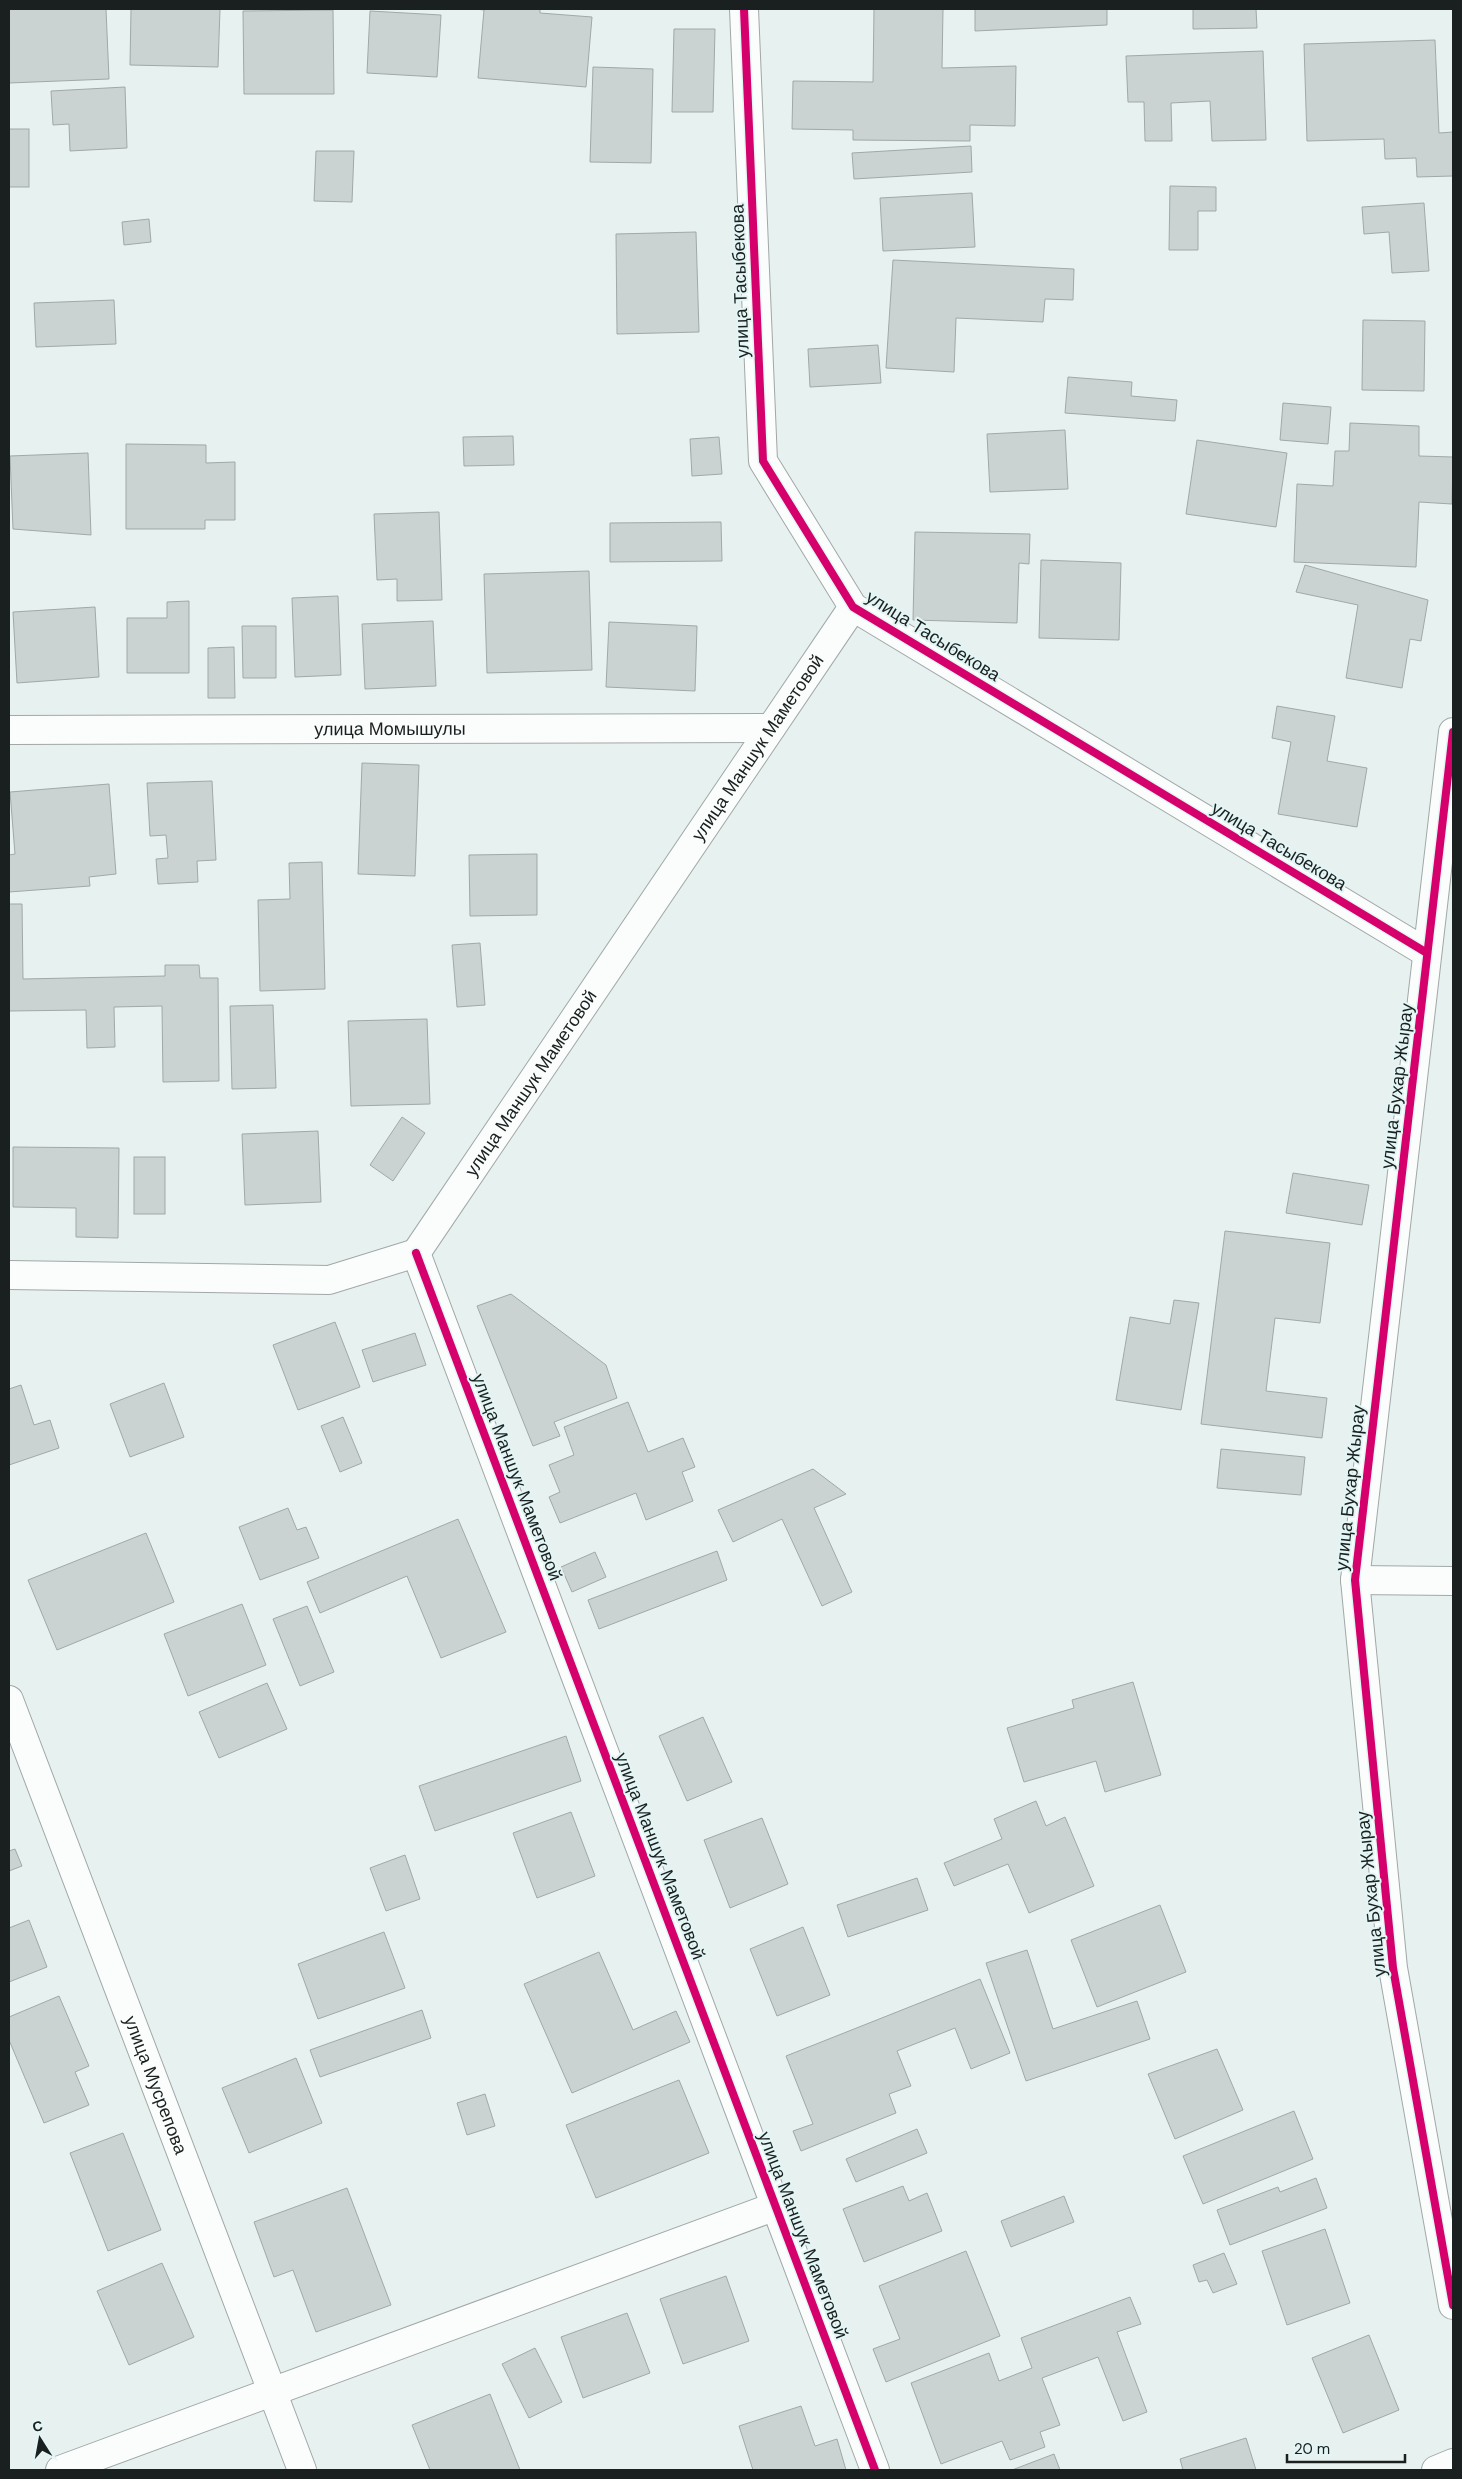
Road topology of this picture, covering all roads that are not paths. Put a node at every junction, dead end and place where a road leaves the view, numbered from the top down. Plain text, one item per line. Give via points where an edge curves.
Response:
1 (744, 9) edge
2 (853, 607) junction
3 (771, 728) junction
4 (9, 730) edge
5 (1453, 732) edge
6 (1427, 952) junction
7 (416, 1253) junction
8 (9, 1275) edge
9 (1355, 1580) junction
10 (1453, 1581) edge
11 (9, 1700) edge
12 (776, 2206) junction
13 (1453, 2305) edge
14 (271, 2392) junction
15 (1453, 2463) edge
16 (60, 2470) edge
17 (302, 2470) edge
18 (875, 2470) edge
19 (1436, 2470) edge

1 - 2 street, улица Тасыбекова via 763,461
2 - 3 street, улица Маншук Маметовой
2 - 6 street, улица Тасыбекова
3 - 4 street, улица Момышулы
3 - 7 street, улица Маншук Маметовой
5 - 6 street, улица Бухар Жырау
6 - 9 street, улица Бухар Жырау
7 - 8 street via 329,1280
7 - 12 street, улица Маншук Маметовой
9 - 10 street
9 - 13 street, улица Бухар Жырау via 1393,1968
11 - 14 street, улица Мусрепова
12 - 14 street
12 - 18 street, улица Маншук Маметовой
14 - 16 street
14 - 17 street, улица Мусрепова
15 - 19 street

